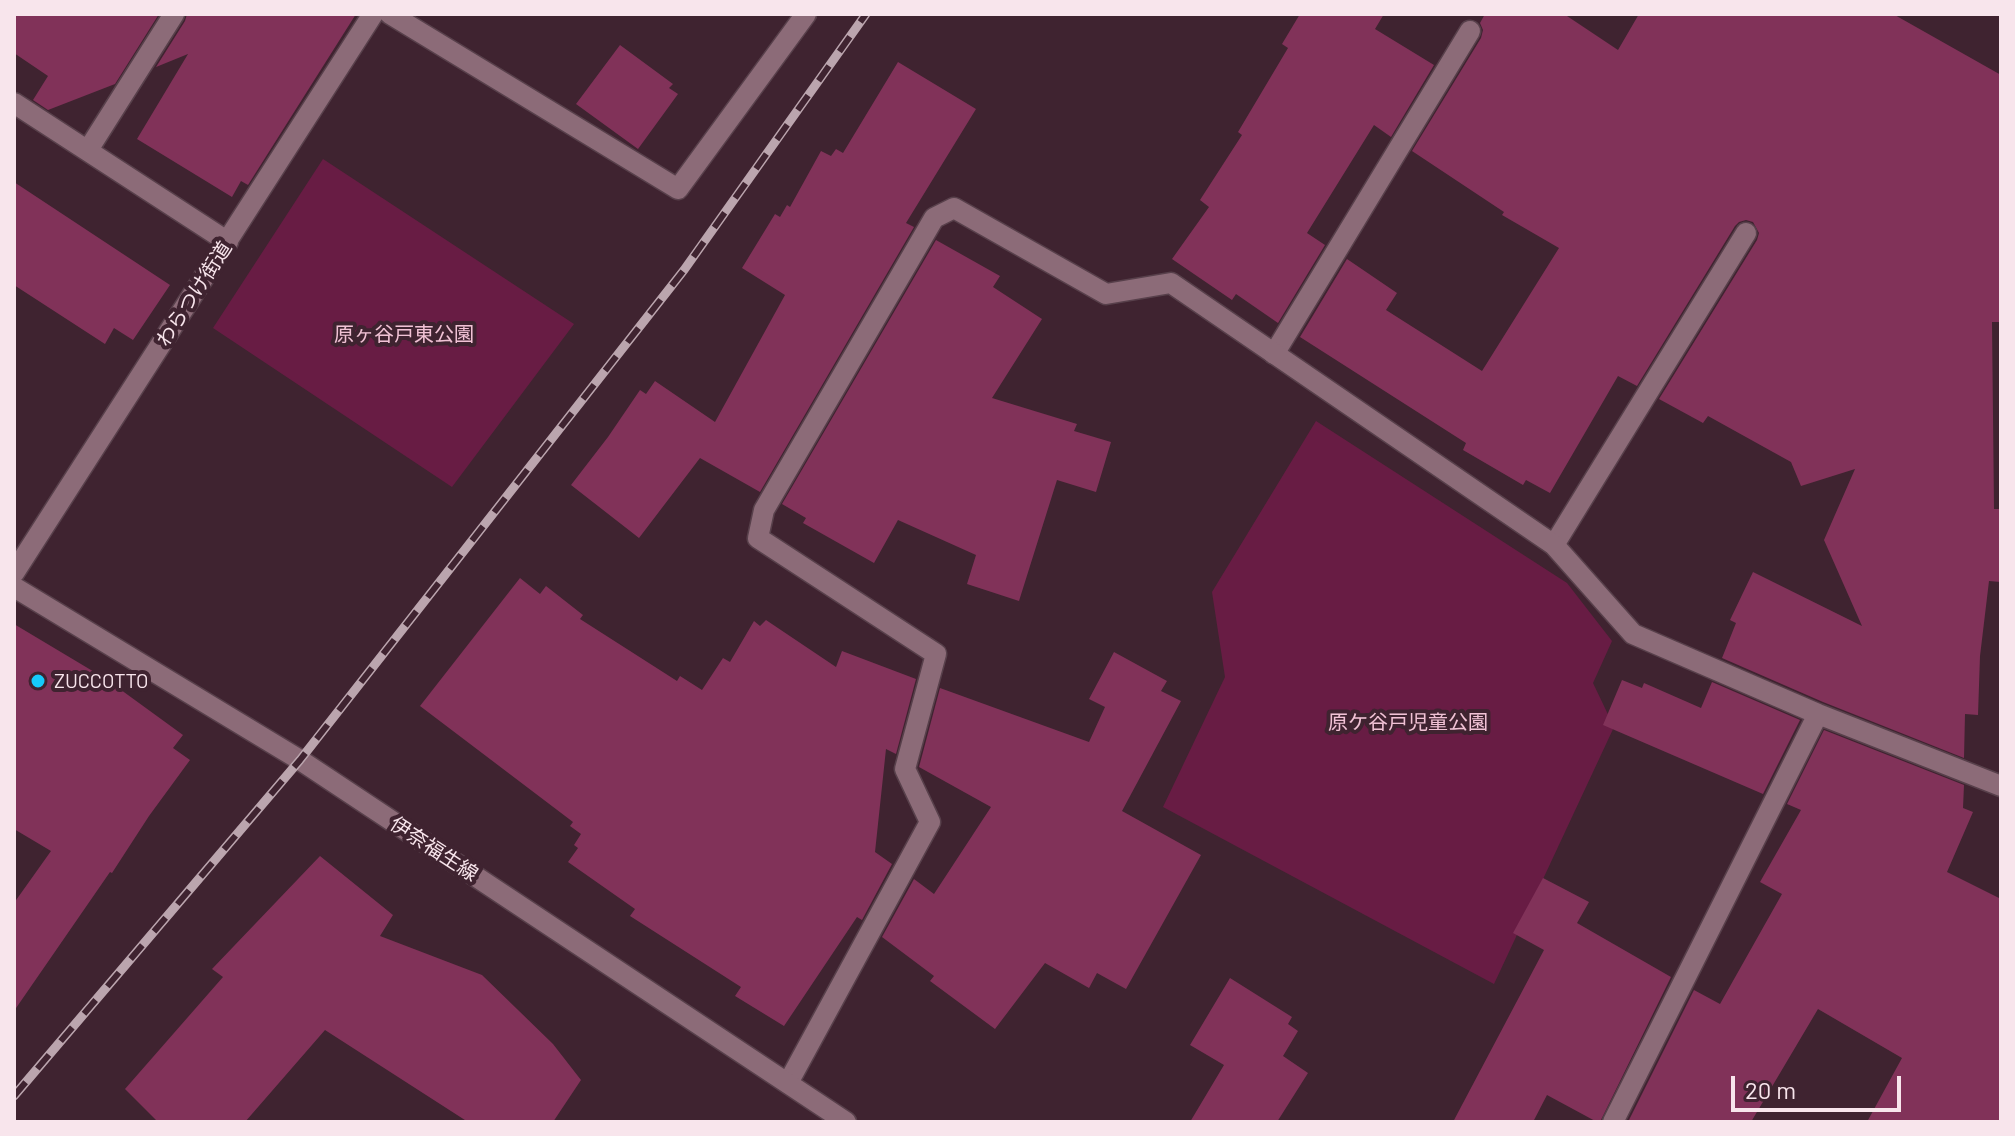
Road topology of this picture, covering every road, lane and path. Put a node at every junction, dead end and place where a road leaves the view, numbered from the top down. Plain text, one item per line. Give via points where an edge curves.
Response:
1 (174, 14) edge
2 (373, 14) edge
3 (390, 14) edge
4 (806, 14) edge
5 (1470, 31) dead end
6 (14, 103) edge
7 (88, 150) junction
8 (1746, 233) dead end
9 (228, 242) junction
10 (1274, 354) junction
11 (1554, 545) junction
12 (14, 573) edge
13 (14, 587) edge
14 (1818, 714) junction
15 (2001, 786) edge
16 (788, 1083) junction
17 (846, 1122) edge
18 (1613, 1122) edge

1 - 7 street
2 - 9 street, わらつけ街道
3 - 4 street via 678,189
5 - 10 street
6 - 7 street
7 - 9 street
8 - 11 street
9 - 12 street, わらつけ街道
10 - 11 street
10 - 16 street via 1171,283 1106,294 954,208 934,218 764,510 758,538 936,654 905,769 930,822
11 - 14 street via 1633,634
13 - 16 street, 伊奈福生線 via 300,760
14 - 15 street
14 - 18 street
16 - 17 street, 伊奈福生線

